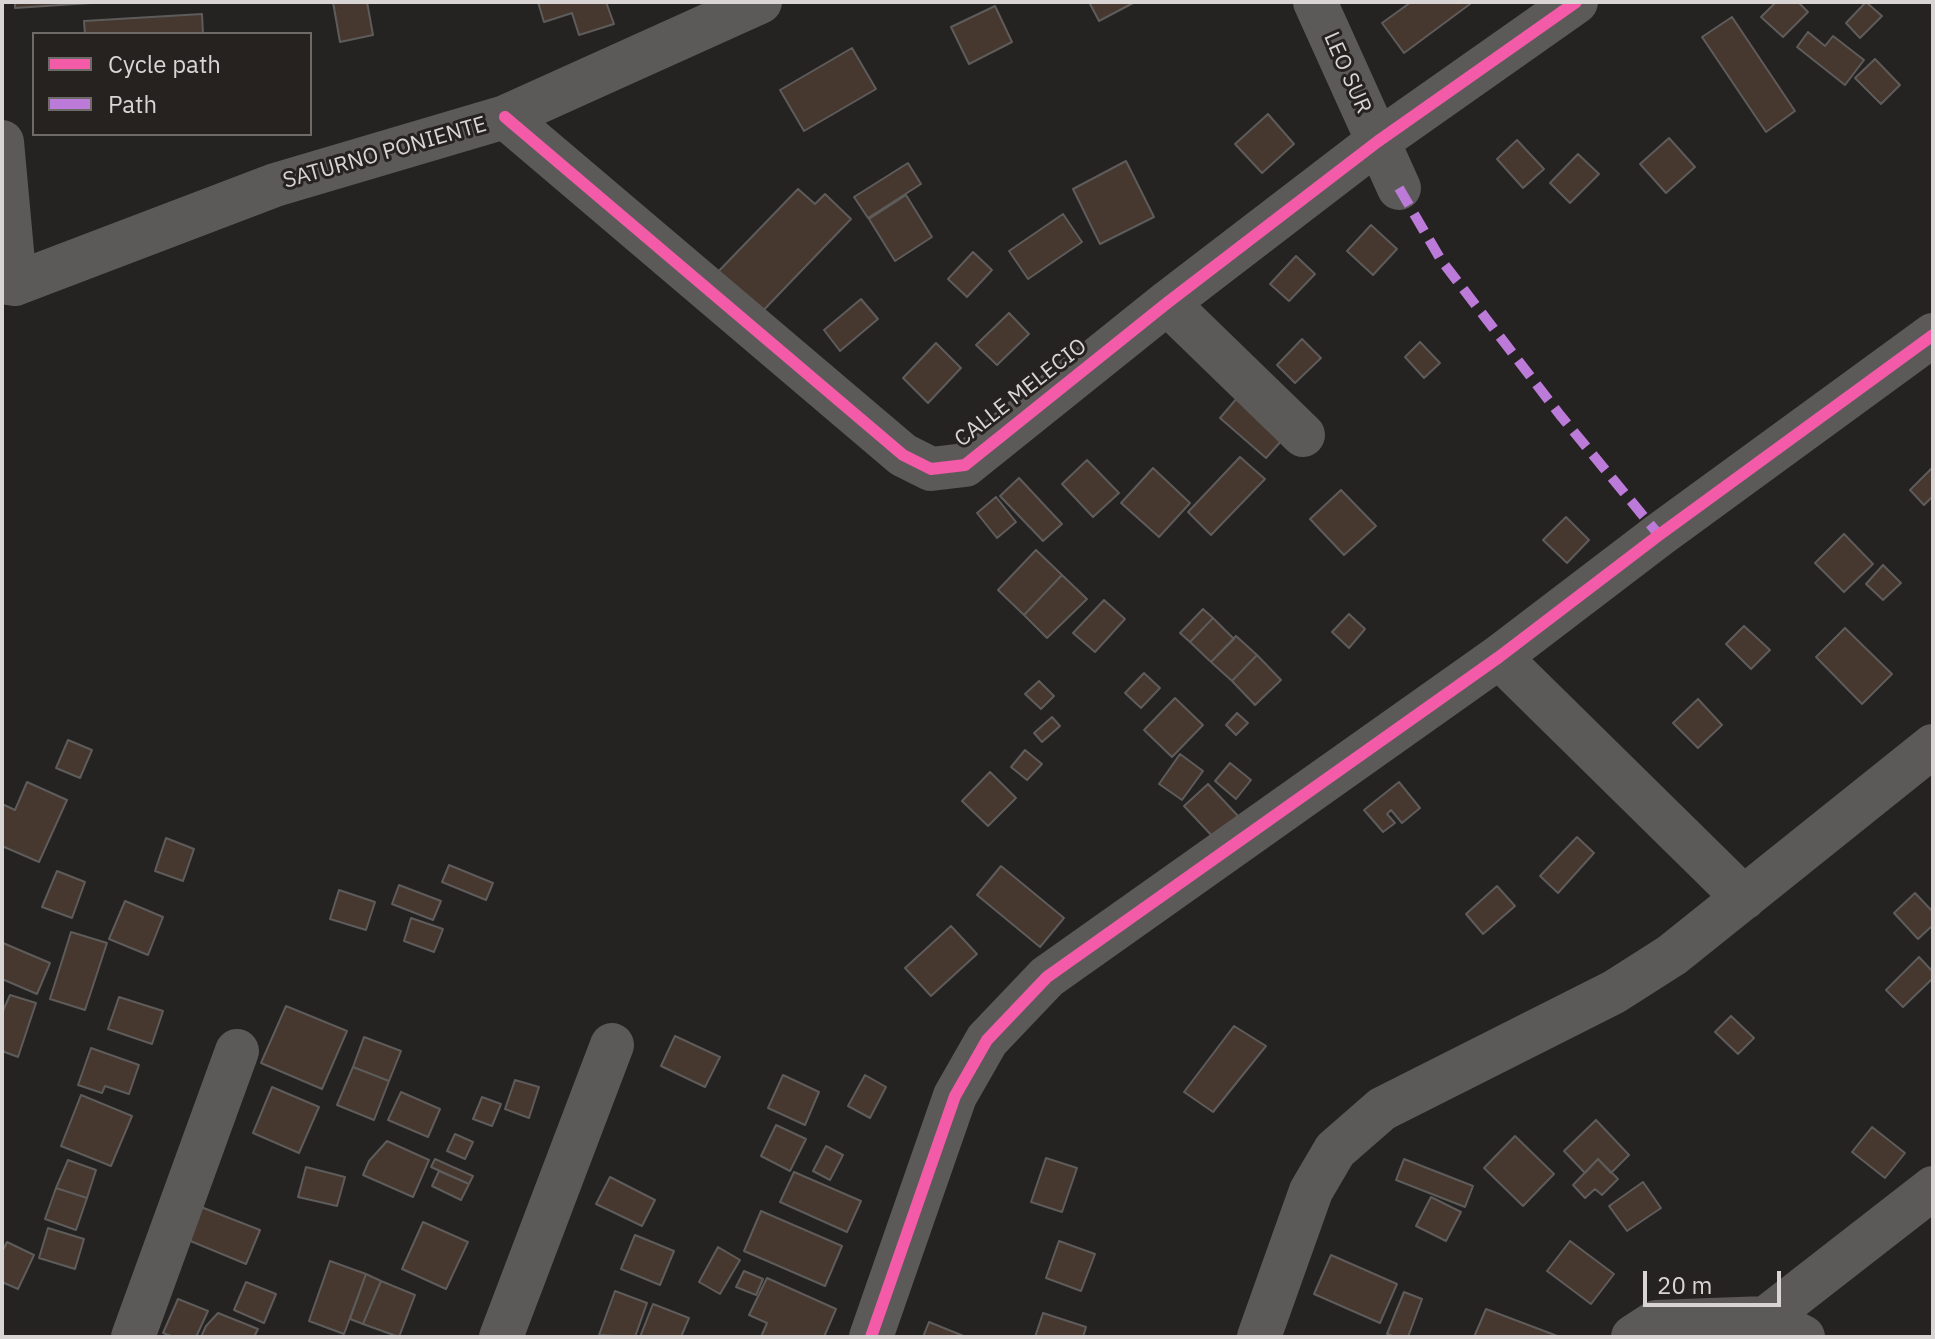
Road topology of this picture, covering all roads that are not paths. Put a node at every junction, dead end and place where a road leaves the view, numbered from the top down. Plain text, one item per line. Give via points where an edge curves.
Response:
1 (1315, 2) edge
2 (1576, 2) edge
3 (746, 5) edge
4 (505, 117) junction
5 (2, 142) edge
6 (1377, 142) junction
7 (1399, 188) dead end
8 (8, 283) edge
9 (1167, 303) junction
10 (1933, 335) edge
11 (1303, 435) dead end
12 (1499, 657) junction
13 (1933, 746) edge
14 (1744, 898) junction
15 (612, 1045) dead end
16 (237, 1051) dead end
17 (1933, 1188) edge
18 (1785, 1328) edge
19 (133, 1337) edge
20 (501, 1337) edge
21 (871, 1337) edge
22 (1259, 1337) edge
23 (1633, 1337) edge

1 - 6 street, LEO SUR
2 - 6 street, CALLE MELECIO
3 - 4 street, SATURNO PONIENTE
4 - 8 street, SATURNO PONIENTE via 275,185
4 - 9 street, CALLE MELECIO via 903,455 931,469 965,465
5 - 8 street
6 - 7 street, LEO SUR
6 - 9 street, CALLE MELECIO
9 - 11 street
10 - 12 street
12 - 14 street
12 - 21 street via 1047,977 987,1040 955,1096
13 - 14 street
14 - 22 street via 1643,975 1382,1109 1335,1150 1311,1191
15 - 20 street
16 - 19 street
17 - 18 street
18 - 23 street via 1656,1322

